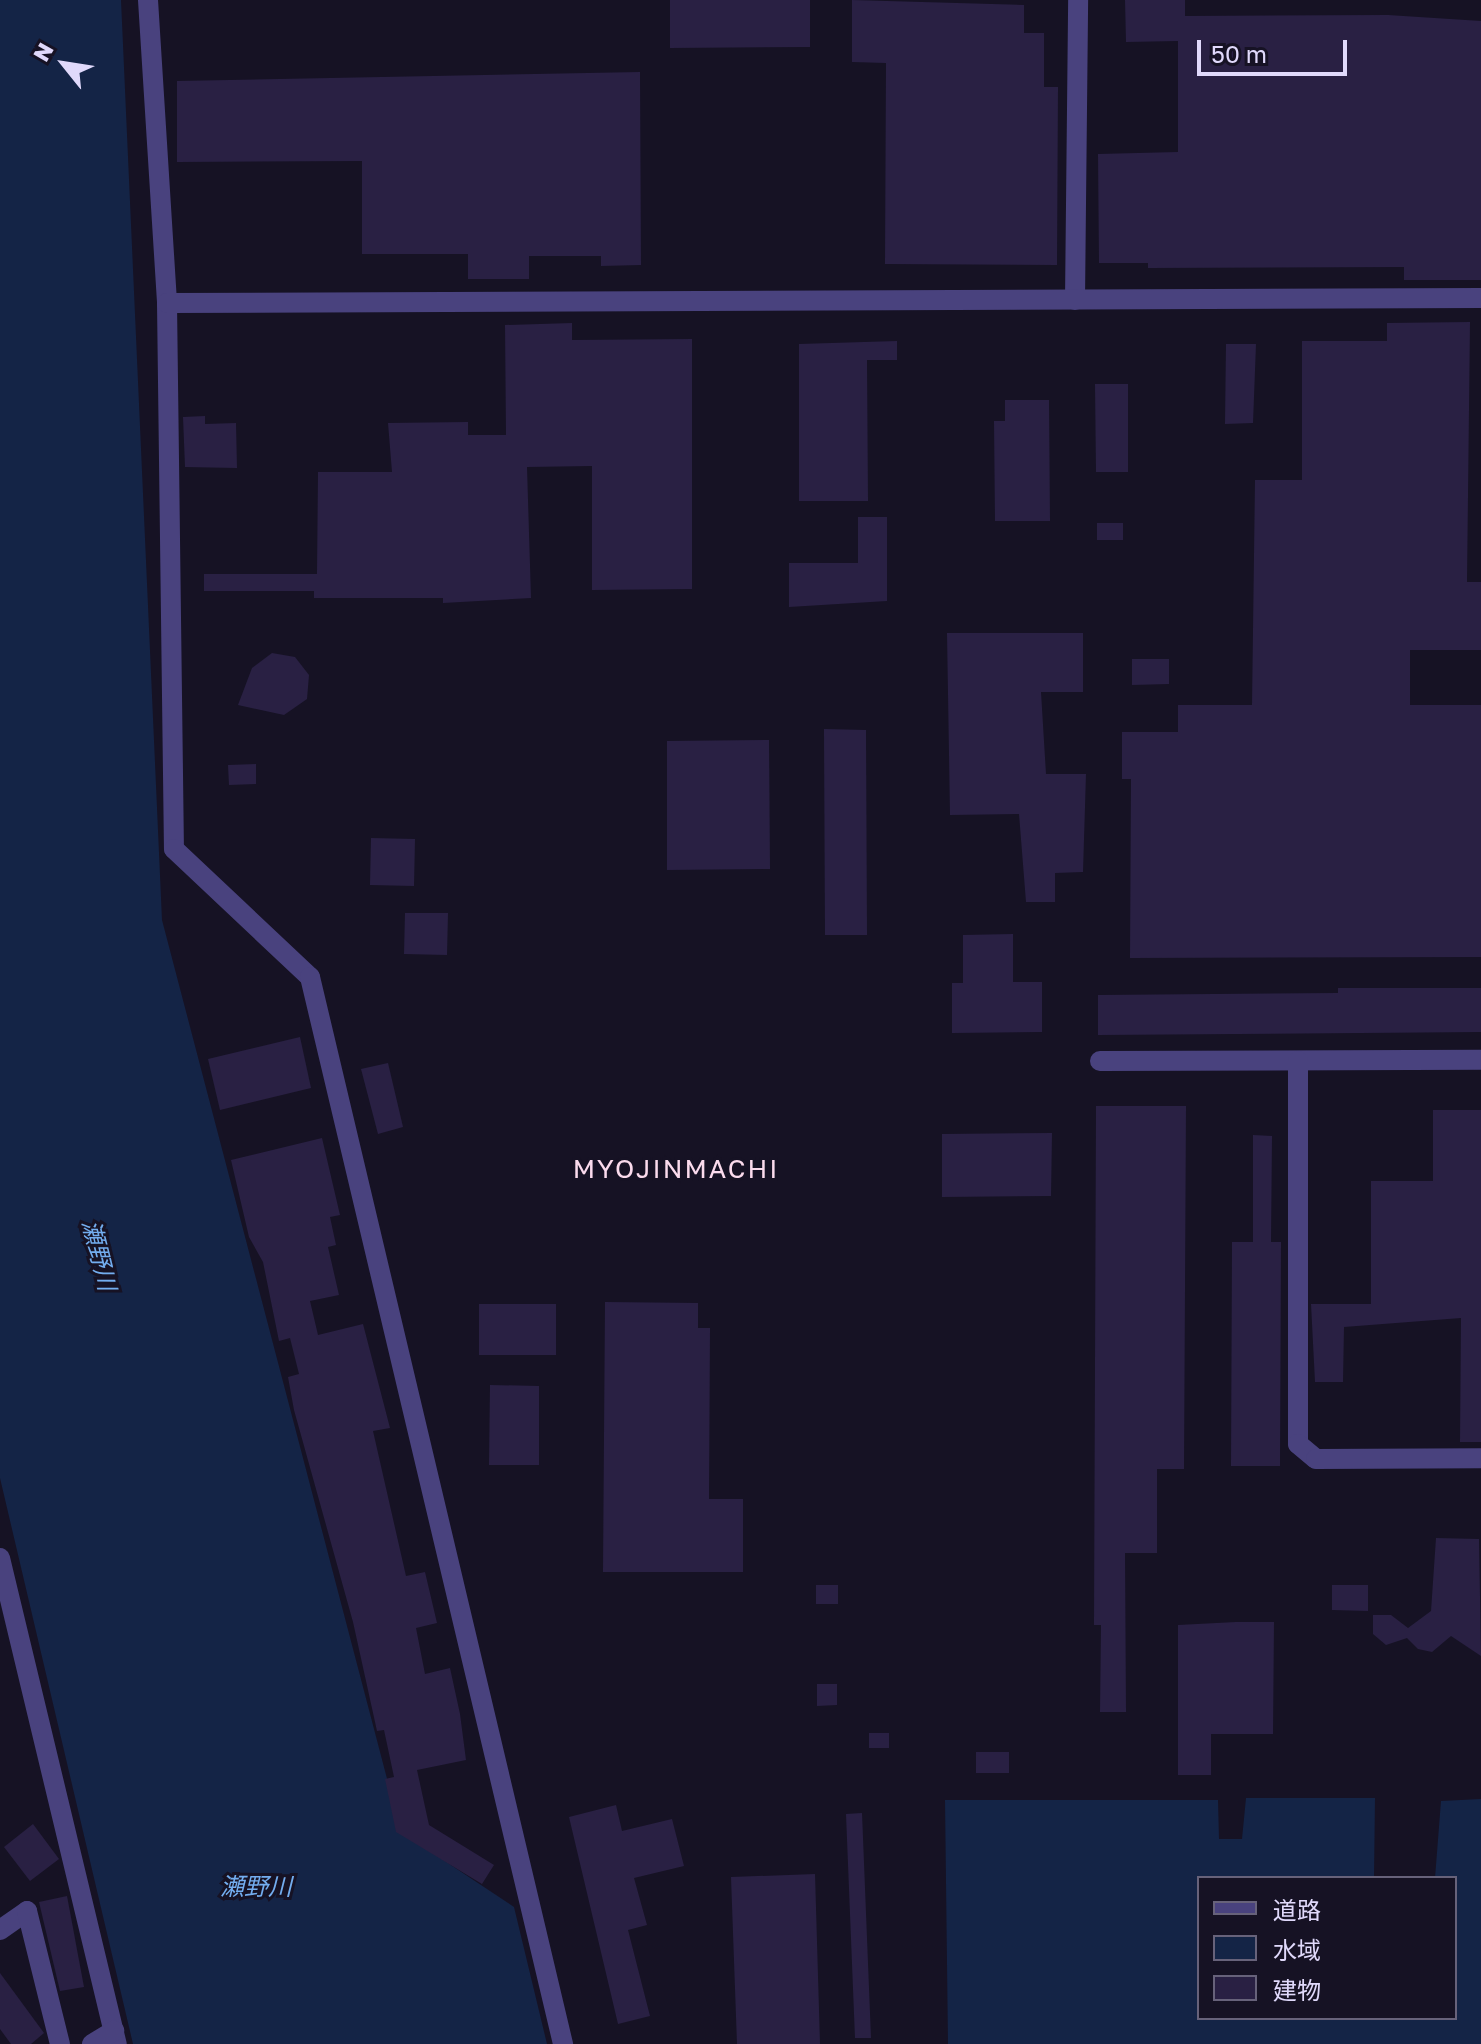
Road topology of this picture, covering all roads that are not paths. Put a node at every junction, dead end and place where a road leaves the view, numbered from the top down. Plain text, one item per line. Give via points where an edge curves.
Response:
1 (148, 0) edge
2 (1078, 0) edge
3 (1481, 298) edge
4 (1075, 300) junction
5 (167, 303) junction
6 (1481, 1060) edge
7 (1100, 1061) dead end
8 (1298, 1061) junction
9 (1481, 1458) edge
10 (0, 1558) edge
11 (0, 1628) edge
12 (19, 1637) junction
13 (0, 1930) edge
14 (116, 2038) edge
15 (60, 2044) edge
16 (92, 2044) edge
17 (563, 2044) edge

1 - 5 street
2 - 4 street
3 - 4 street
4 - 5 street
5 - 17 street via 174,849 310,977
6 - 8 street
7 - 8 street
8 - 9 street via 1298,1444 1316,1459
10 - 12 street
11 - 12 street
12 - 14 street
13 - 15 street via 27,1911
14 - 16 street

